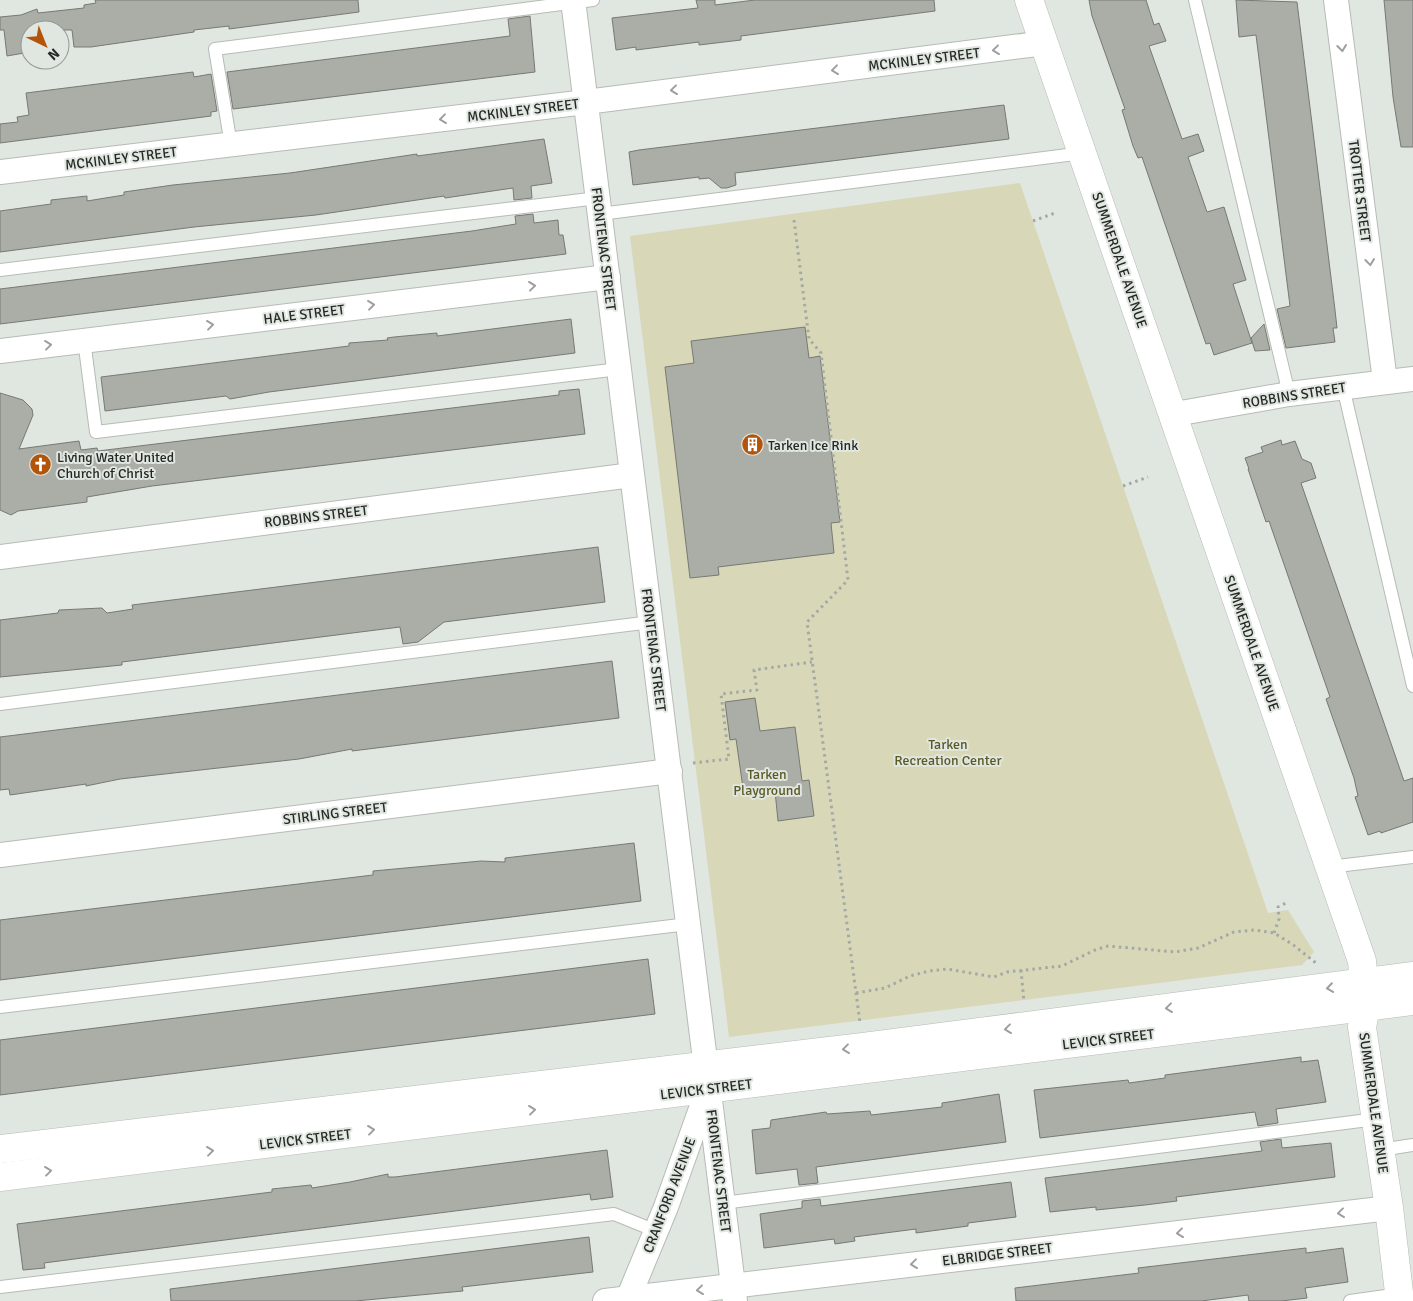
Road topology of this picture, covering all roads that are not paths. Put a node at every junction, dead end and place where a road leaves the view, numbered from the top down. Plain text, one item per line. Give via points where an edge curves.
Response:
1 (1030, 0) edge
2 (1195, 0) edge
3 (1336, 0) edge
4 (580, 1) edge
5 (1045, 43) junction
6 (586, 102) junction
7 (231, 145) junction
8 (1083, 153) junction
9 (0, 172) edge
10 (599, 206) junction
11 (0, 270) edge
12 (608, 277) junction
13 (84, 340) junction
14 (0, 351) edge
15 (619, 369) junction
16 (1413, 379) edge
17 (1385, 381) junction
18 (1342, 387) junction
19 (1289, 394) junction
20 (1175, 414) junction
21 (632, 475) junction
22 (0, 557) edge
23 (651, 622) junction
24 (1413, 686) edge
25 (0, 704) edge
26 (670, 771) junction
27 (0, 855) edge
28 (1413, 857) edge
29 (1329, 867) junction
30 (688, 924) junction
31 (1413, 976) edge
32 (1364, 995) junction
33 (1413, 1001) edge
34 (0, 1007) edge
35 (707, 1077) junction
36 (1376, 1119) junction
37 (331, 1123) junction
38 (1413, 1146) edge
39 (0, 1149) edge
40 (1380, 1150) junction
41 (0, 1177) edge
42 (723, 1203) junction
43 (1389, 1208) junction
44 (656, 1231) junction
45 (0, 1286) edge
46 (734, 1293) edge
47 (1404, 1296) edge
48 (620, 1300) edge
49 (1350, 1301) edge

1 - 5 main road, SUMMERDALE AVENUE
2 - 19 lane
3 -> 17 street, TROTTER STREET
4 - 6 street, FRONTENAC STREET
4 - 7 lane via 214,49
5 -> 6 street, MCKINLEY STREET
5 - 8 main road, SUMMERDALE AVENUE
6 -> 7 street, MCKINLEY STREET
6 - 10 street, FRONTENAC STREET
7 - 9 street, MCKINLEY STREET
8 - 10 lane
8 - 20 main road, SUMMERDALE AVENUE
10 - 11 lane
10 - 12 street, FRONTENAC STREET
13 -> 12 street, HALE STREET
12 - 15 street, FRONTENAC STREET
14 -> 13 street, HALE STREET
13 - 15 lane via 96,432
15 - 21 street, FRONTENAC STREET
16 - 17 street, ROBBINS STREET
17 - 18 street, ROBBINS STREET
18 - 19 street, ROBBINS STREET
18 - 24 lane
19 - 20 street, ROBBINS STREET
20 - 29 main road, SUMMERDALE AVENUE
21 - 22 street, ROBBINS STREET
21 - 23 street, FRONTENAC STREET
23 - 25 lane
23 - 26 street, FRONTENAC STREET
26 - 27 street, STIRLING STREET
26 - 30 street, FRONTENAC STREET
28 - 29 lane
29 - 32 main road, SUMMERDALE AVENUE via 1362,961
30 - 34 lane
30 - 35 street, FRONTENAC STREET
31 - 32 main road, LEVICK STREET
32 - 33 main road, LEVICK STREET
32 - 35 main road, LEVICK STREET
32 - 36 main road, SUMMERDALE AVENUE via 1362,1027
35 - 37 main road, LEVICK STREET
35 - 42 street, FRONTENAC STREET
35 - 44 street, CRANFORD AVENUE
36 - 40 main road, SUMMERDALE AVENUE
36 - 42 lane
37 - 39 main road, LEVICK STREET
41 -> 37 main road, LEVICK STREET
38 - 40 lane
40 - 43 main road, SUMMERDALE AVENUE
42 - 46 street, FRONTENAC STREET
43 -> 46 street, ELBRIDGE STREET
43 - 47 main road, SUMMERDALE AVENUE
44 - 45 lane via 614,1214
44 - 48 street, CRANFORD AVENUE
46 -> 48 street, ELBRIDGE STREET
47 - 49 lane

